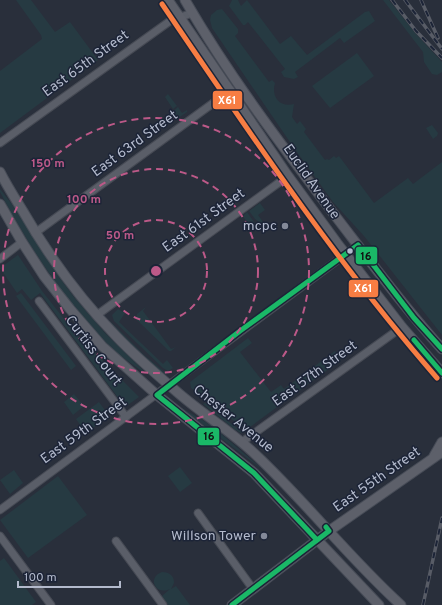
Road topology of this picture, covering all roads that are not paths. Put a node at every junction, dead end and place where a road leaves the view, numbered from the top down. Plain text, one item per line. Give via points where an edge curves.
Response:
1 (168, 0) edge
2 (185, 0) edge
3 (192, 13) junction
4 (180, 17) junction
5 (231, 90) junction
6 (0, 143) edge
7 (0, 172) edge
8 (288, 176) junction
9 (0, 204) edge
10 (35, 232) junction
11 (22, 242) junction
12 (358, 245) junction
13 (346, 254) junction
14 (0, 259) edge
15 (39, 301) dead end
16 (97, 315) junction
17 (402, 327) junction
18 (442, 349) edge
19 (442, 373) edge
20 (170, 386) junction
21 (157, 395) junction
22 (126, 417) junction
23 (242, 442) junction
24 (442, 442) edge
25 (442, 452) edge
26 (432, 458) junction
27 (0, 510) edge
28 (198, 513) dead end
29 (329, 531) junction
30 (0, 536) edge
31 (317, 540) junction
32 (116, 541) dead end
33 (253, 589) junction
34 (51, 605) edge
35 (163, 605) edge
36 (232, 605) edge
37 (379, 605) edge
38 (401, 605) edge

1 - 4 main road, Euclid Avenue
2 - 3 main road, Euclid Avenue
3 - 4 street, East 65th Street
3 - 12 main road, Euclid Avenue via 273,133
4 - 5 main road, Euclid Avenue
4 - 6 street, East 65th Street via 142,40
5 - 8 main road, Euclid Avenue
5 - 10 street, East 63rd Street
7 - 10 main road, Chester Avenue
8 - 13 main road, Euclid Avenue
8 - 16 street, East 61st Street
9 - 11 main road, Chester Avenue
10 - 16 main road, Chester Avenue via 68,280
11 - 14 street
11 - 21 main road, Chester Avenue via 44,276 82,324
12 - 13 street, East 59th Street
12 - 18 main road, Euclid Avenue via 414,318
13 - 17 main road, Euclid Avenue
13 - 20 street, East 59th Street
15 - 22 street, Curtiss Court
16 - 20 main road, Chester Avenue via 129,349
17 - 19 main road, Euclid Avenue
17 - 23 street, East 57th Street
20 - 21 street, East 59th Street
20 - 23 main road, Chester Avenue
21 - 22 street, East 59th Street
21 - 31 main road, Chester Avenue via 254,473
22 - 27 street, East 59th Street
23 - 29 main road, Chester Avenue via 289,487
24 - 26 main road
25 - 26 main road, East 55th Street
26 - 29 main road, East 55th Street
28 - 33 street
29 - 31 main road, East 55th Street
29 - 38 main road, Chester Avenue
30 - 34 street
31 - 33 main road, East 55th Street
31 - 37 main road, Chester Avenue
32 - 35 street
33 - 36 main road, East 55th Street

